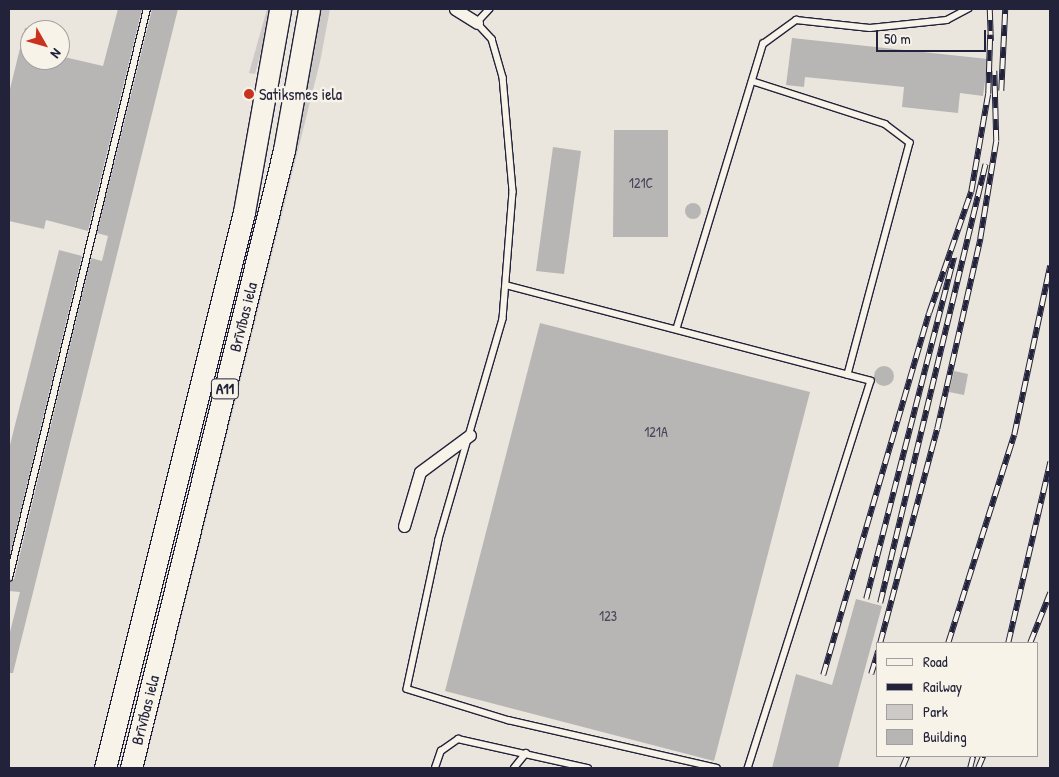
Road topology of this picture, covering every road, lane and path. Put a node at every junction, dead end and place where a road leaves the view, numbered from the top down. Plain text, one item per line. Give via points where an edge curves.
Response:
1 (147, 9) edge
2 (280, 9) edge
3 (309, 9) edge
4 (455, 9) edge
5 (490, 9) edge
6 (968, 9) edge
7 (477, 22) junction
8 (752, 81) junction
9 (506, 285) junction
10 (677, 328) junction
11 (848, 375) junction
12 (470, 435) junction
13 (404, 526) dead end
14 (9, 578) edge
15 (526, 753) junction
16 (105, 768) edge
17 (131, 768) edge
18 (435, 768) edge
19 (514, 768) edge
20 (588, 768) edge
21 (717, 768) edge
22 (748, 768) edge

1 - 14 lane
2 - 16 highway, Brīvības iela / A11 via 244,212
3 - 17 highway, Brīvības iela / A11 via 284,150
4 - 7 street
5 - 7 lane
6 - 8 lane via 947,20 870,28 796,20 763,44
7 - 9 lane via 492,38 504,77 513,192
8 - 10 lane
8 - 11 lane via 885,124 910,143
9 - 10 lane
9 - 12 lane via 503,319
10 - 11 lane
11 - 22 lane via 870,381
12 - 13 street via 420,472
12 - 21 lane via 439,540 407,689 508,720
15 - 18 lane via 458,739 441,751
15 - 19 lane
15 - 20 lane

